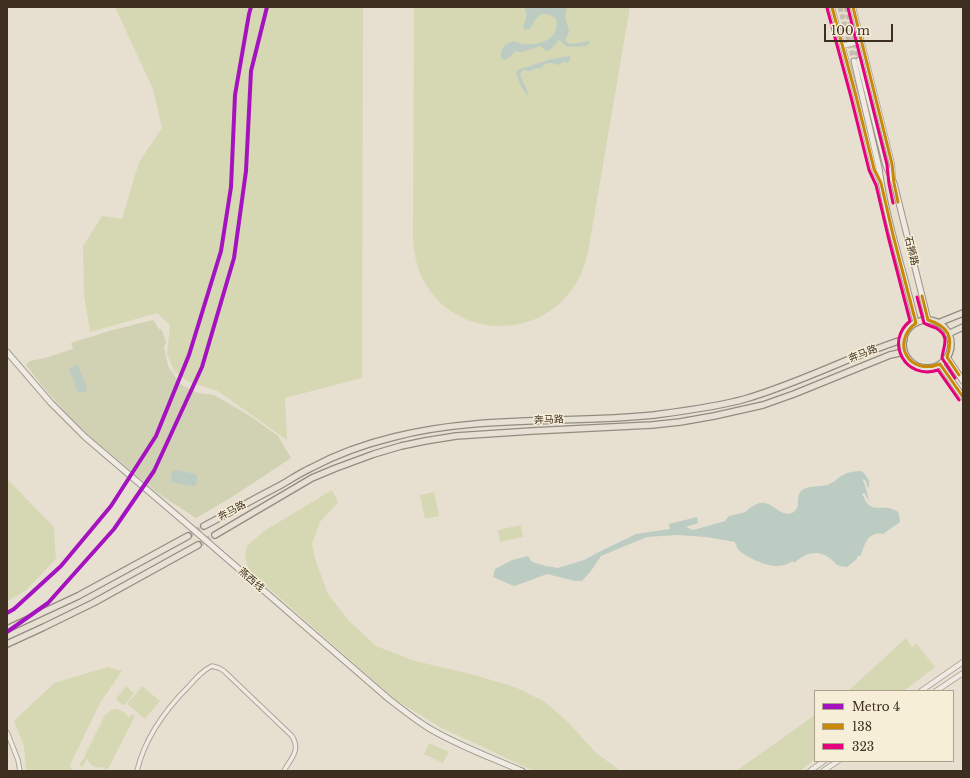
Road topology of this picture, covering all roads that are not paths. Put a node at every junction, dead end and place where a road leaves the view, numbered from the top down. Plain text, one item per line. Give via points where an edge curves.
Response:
1 (832, 7) edge
2 (853, 7) edge
3 (861, 41) junction
4 (842, 46) junction
5 (881, 183) junction
6 (894, 183) junction
7 (963, 314) edge
8 (928, 320) junction
9 (916, 323) junction
10 (938, 323) junction
11 (963, 328) edge
12 (948, 334) junction
13 (904, 339) junction
14 (7, 352) edge
15 (904, 352) junction
16 (947, 357) junction
17 (940, 364) junction
18 (963, 381) edge
19 (963, 397) edge
20 (204, 526) tunnel mouth
21 (215, 535) tunnel mouth
22 (188, 536) tunnel mouth
23 (198, 545) tunnel mouth
24 (7, 629) edge
25 (7, 644) edge
26 (963, 662) edge
27 (963, 673) edge
28 (923, 690) edge
29 (938, 690) edge
30 (7, 732) edge
31 (823, 762) edge
32 (836, 762) edge
33 (20, 771) edge
34 (137, 771) edge
35 (284, 771) edge
36 (522, 771) edge
37 (810, 771) edge
38 (823, 771) edge

1 - 4 street, 石狮路
2 - 3 street, 石狮路
3 - 4 street
3 - 6 street, 石狮路 via 892,164
4 - 5 street, 石狮路 via 874,168
5 - 6 main road, 石狮路 via 856,61 886,166
5 - 9 main road, 石狮路
6 - 8 main road, 石狮路
7 - 10 main road
8 - 9 main road
8 - 10 main road
9 - 13 main road via 906,332
10 - 12 main road
11 - 12 main road
12 - 16 main road via 951,342
13 - 15 main road
13 - 20 main road, 奔马路 via 803,379 744,399 717,405 653,415 452,426 394,436 310,468
14 - 36 main road, 燕西线 via 51,403 85,437 394,703 436,732
15 - 17 main road via 916,365 932,367
15 - 21 main road, 奔马路 via 890,355 763,405 714,416 652,425 456,436 401,446 342,465 312,478
16 - 17 main road
16 - 18 main road
17 - 19 main road
22 - 24 main road via 78,596
23 - 25 main road via 93,603
26 - 28 street
27 - 29 street
30 - 33 street
31 - 37 street
32 - 38 street
34 - 35 street via 146,743 162,716 206,669 212,666 224,671 292,736 296,746 295,752

